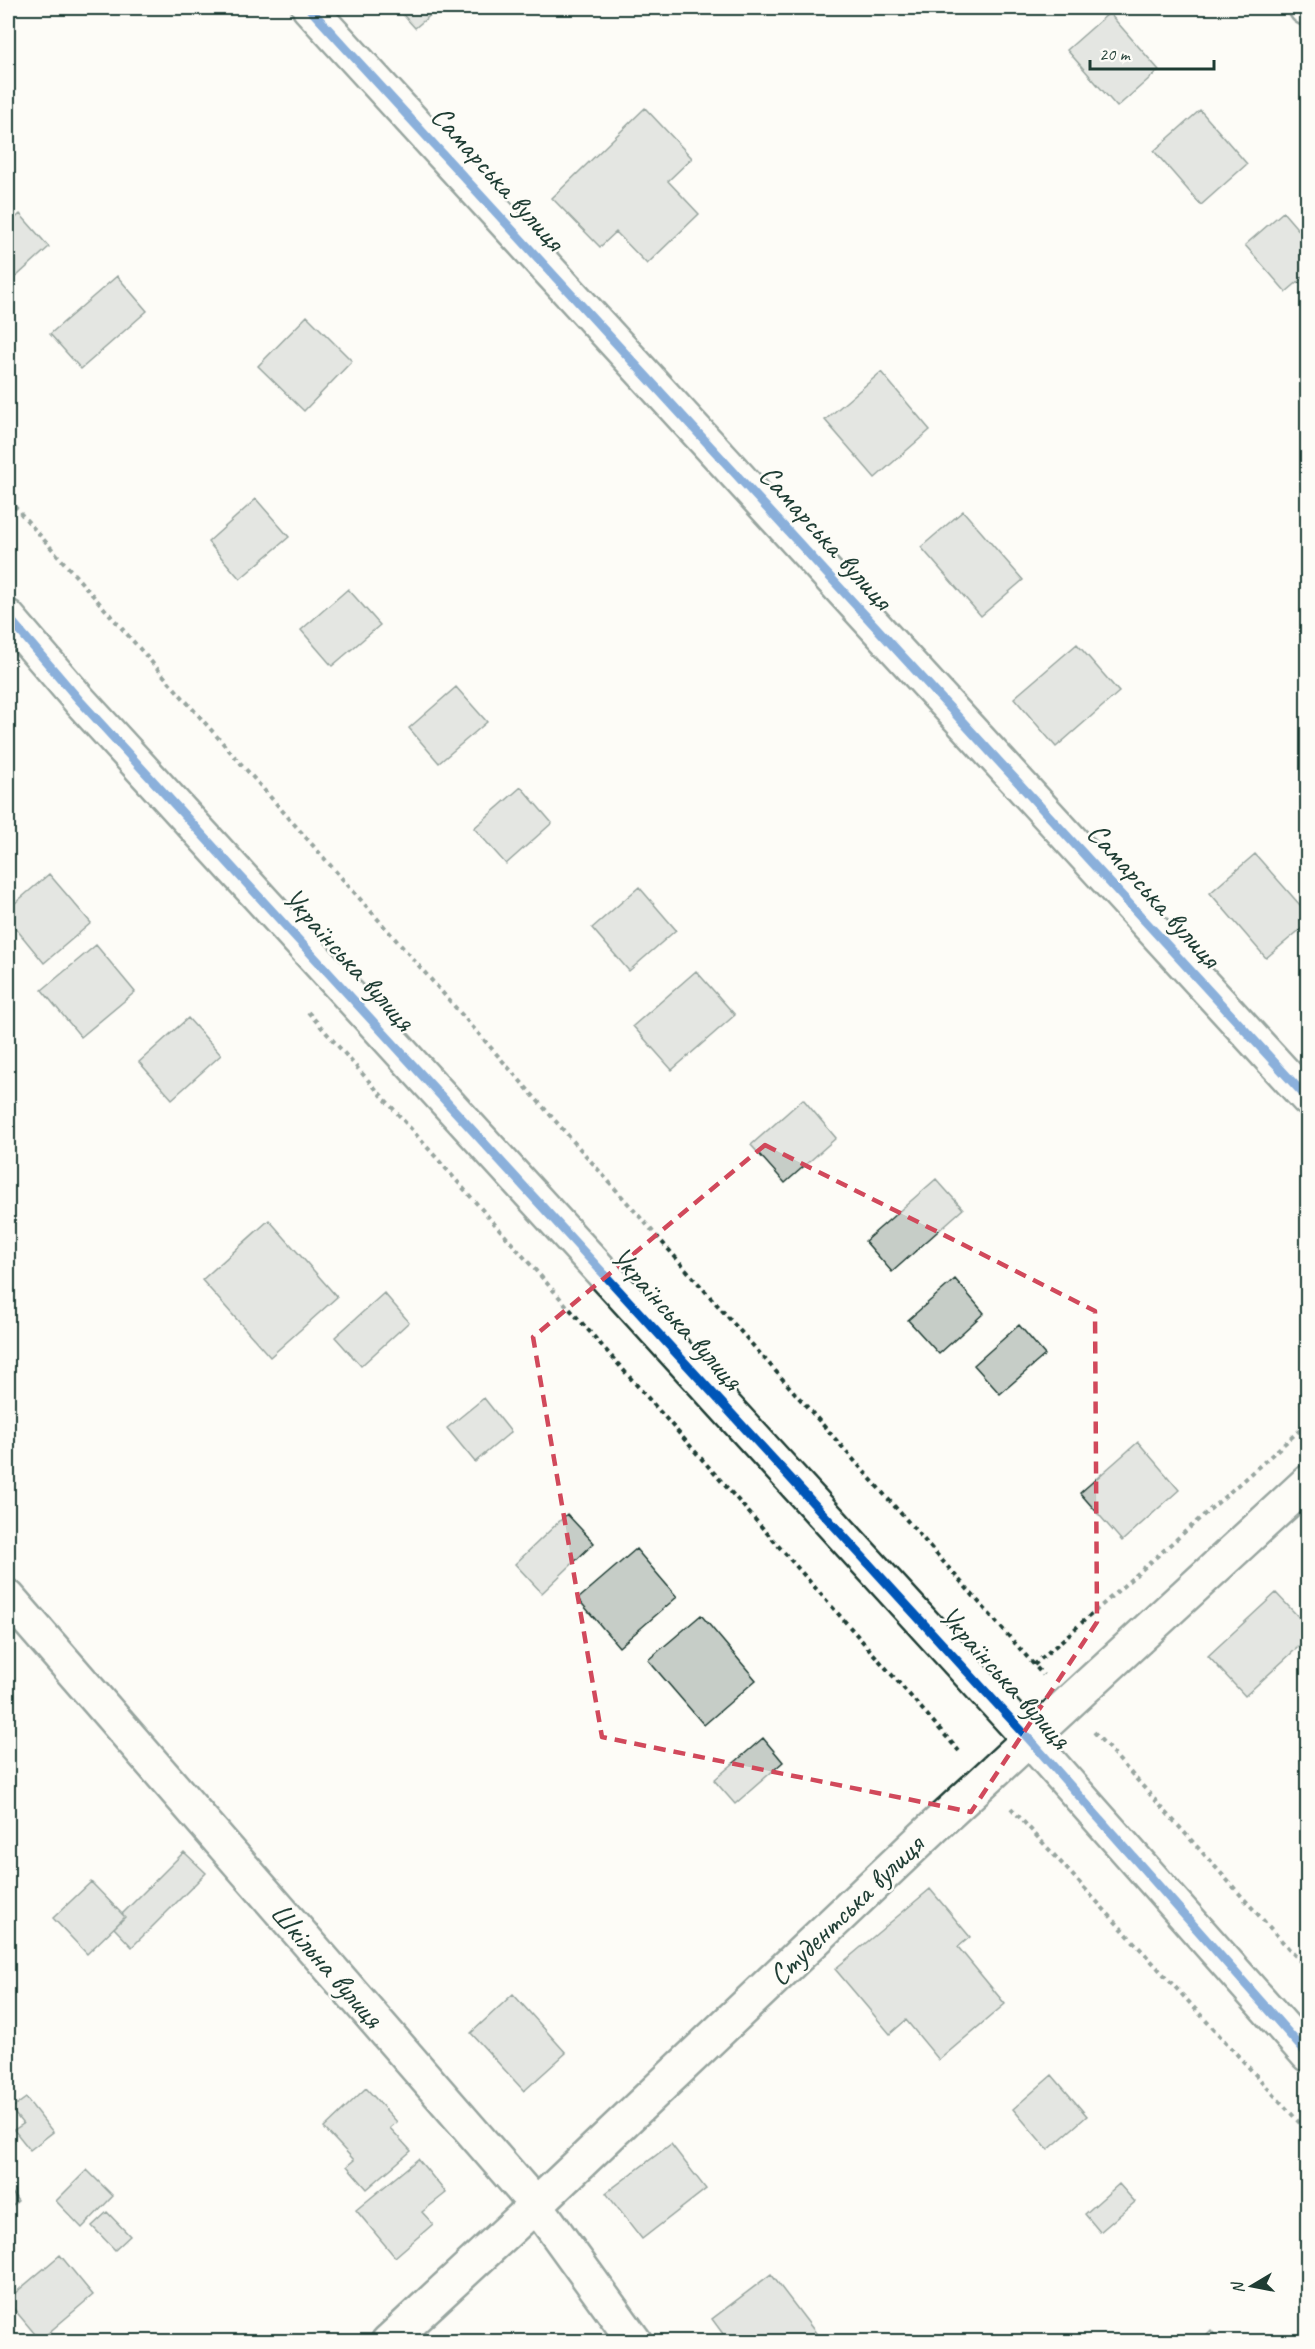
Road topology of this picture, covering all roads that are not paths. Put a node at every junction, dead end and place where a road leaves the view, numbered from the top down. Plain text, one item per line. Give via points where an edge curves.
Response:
1 (309, 8) edge
2 (8, 617) edge
3 (1308, 1099) edge
4 (1308, 1482) edge
5 (8, 1597) edge
6 (1029, 1739) junction
7 (1308, 2055) edge
8 (536, 2205) junction
9 (388, 2342) edge
10 (634, 2342) edge

1 - 3 street, Самарська вулиця
2 - 6 street, Українська вулиця via 88,710
4 - 6 street, Студентська вулиця
5 - 8 street, Шкільна вулиця
6 - 7 street, Українська вулиця
6 - 8 street, Студентська вулиця
8 - 9 street, Студентська вулиця
8 - 10 street, Шкільна вулиця

